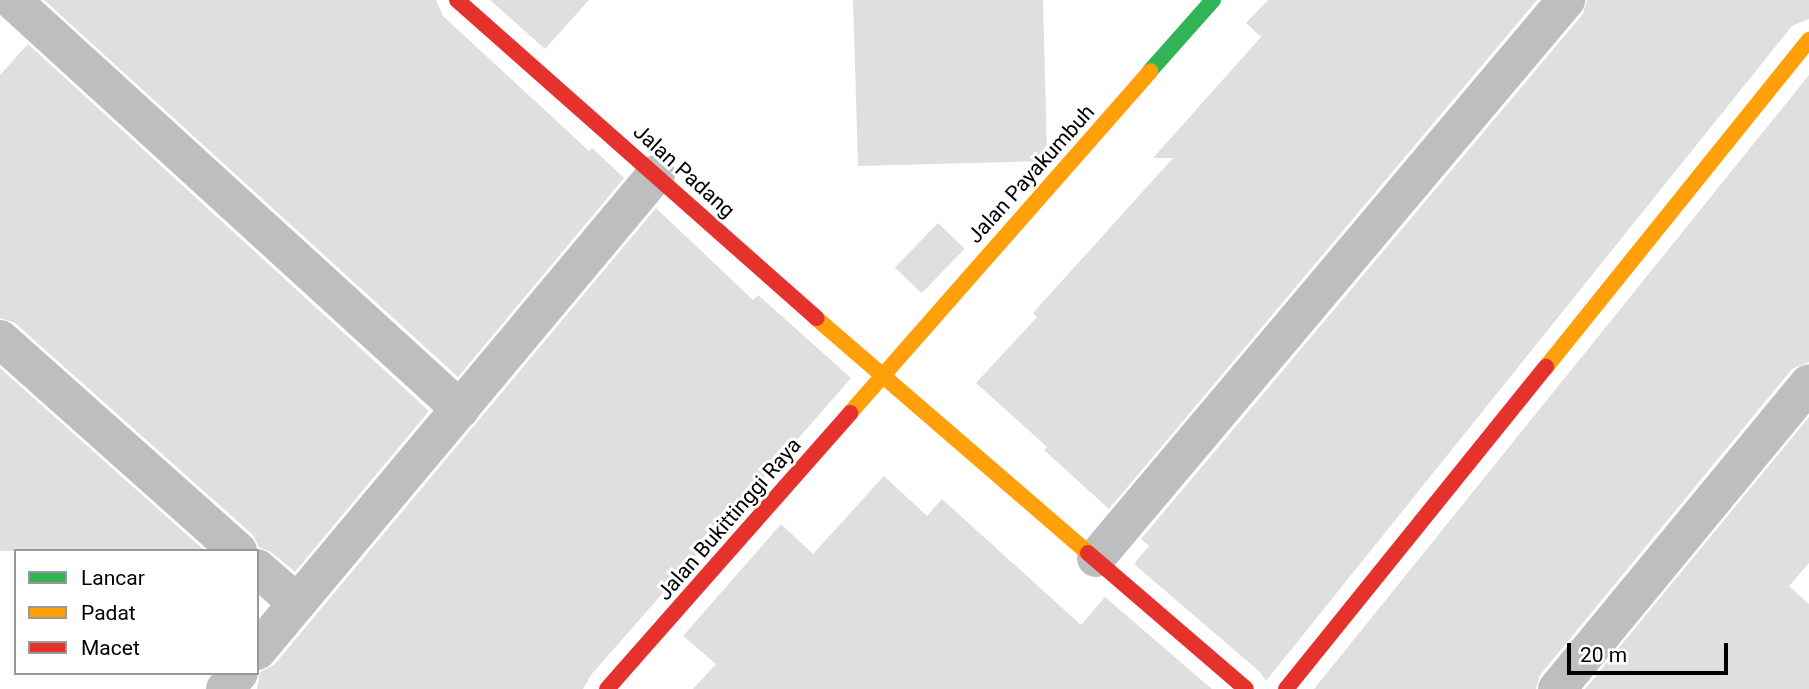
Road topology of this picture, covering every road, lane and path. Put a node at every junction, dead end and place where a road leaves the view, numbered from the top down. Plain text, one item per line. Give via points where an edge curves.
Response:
1 (12, 0) edge
2 (457, 0) edge
3 (1213, 0) edge
4 (1566, 0) edge
5 (1809, 40) edge
6 (656, 174) junction
7 (0, 339) edge
8 (881, 375) junction
9 (1809, 383) edge
10 (460, 409) junction
11 (236, 549) edge
12 (1096, 558) junction
13 (259, 570) edge
14 (297, 603) junction
15 (259, 649) edge
16 (237, 675) edge
17 (225, 689) edge
18 (607, 689) edge
19 (1247, 689) edge
20 (1286, 689) edge
21 (1557, 689) edge

1 - 10 street
2 - 6 street, Jalan Padang
3 - 8 street, Jalan Payakumbuh
4 - 12 street
5 - 20 street
6 - 8 street, Jalan Padang
6 - 10 street
7 - 11 street
8 - 12 street, Jalan Padang
8 - 18 street, Jalan Bukittinggi Raya
9 - 21 street
10 - 14 street
12 - 19 street, Jalan Padang
13 - 14 street
14 - 15 street
16 - 17 street

